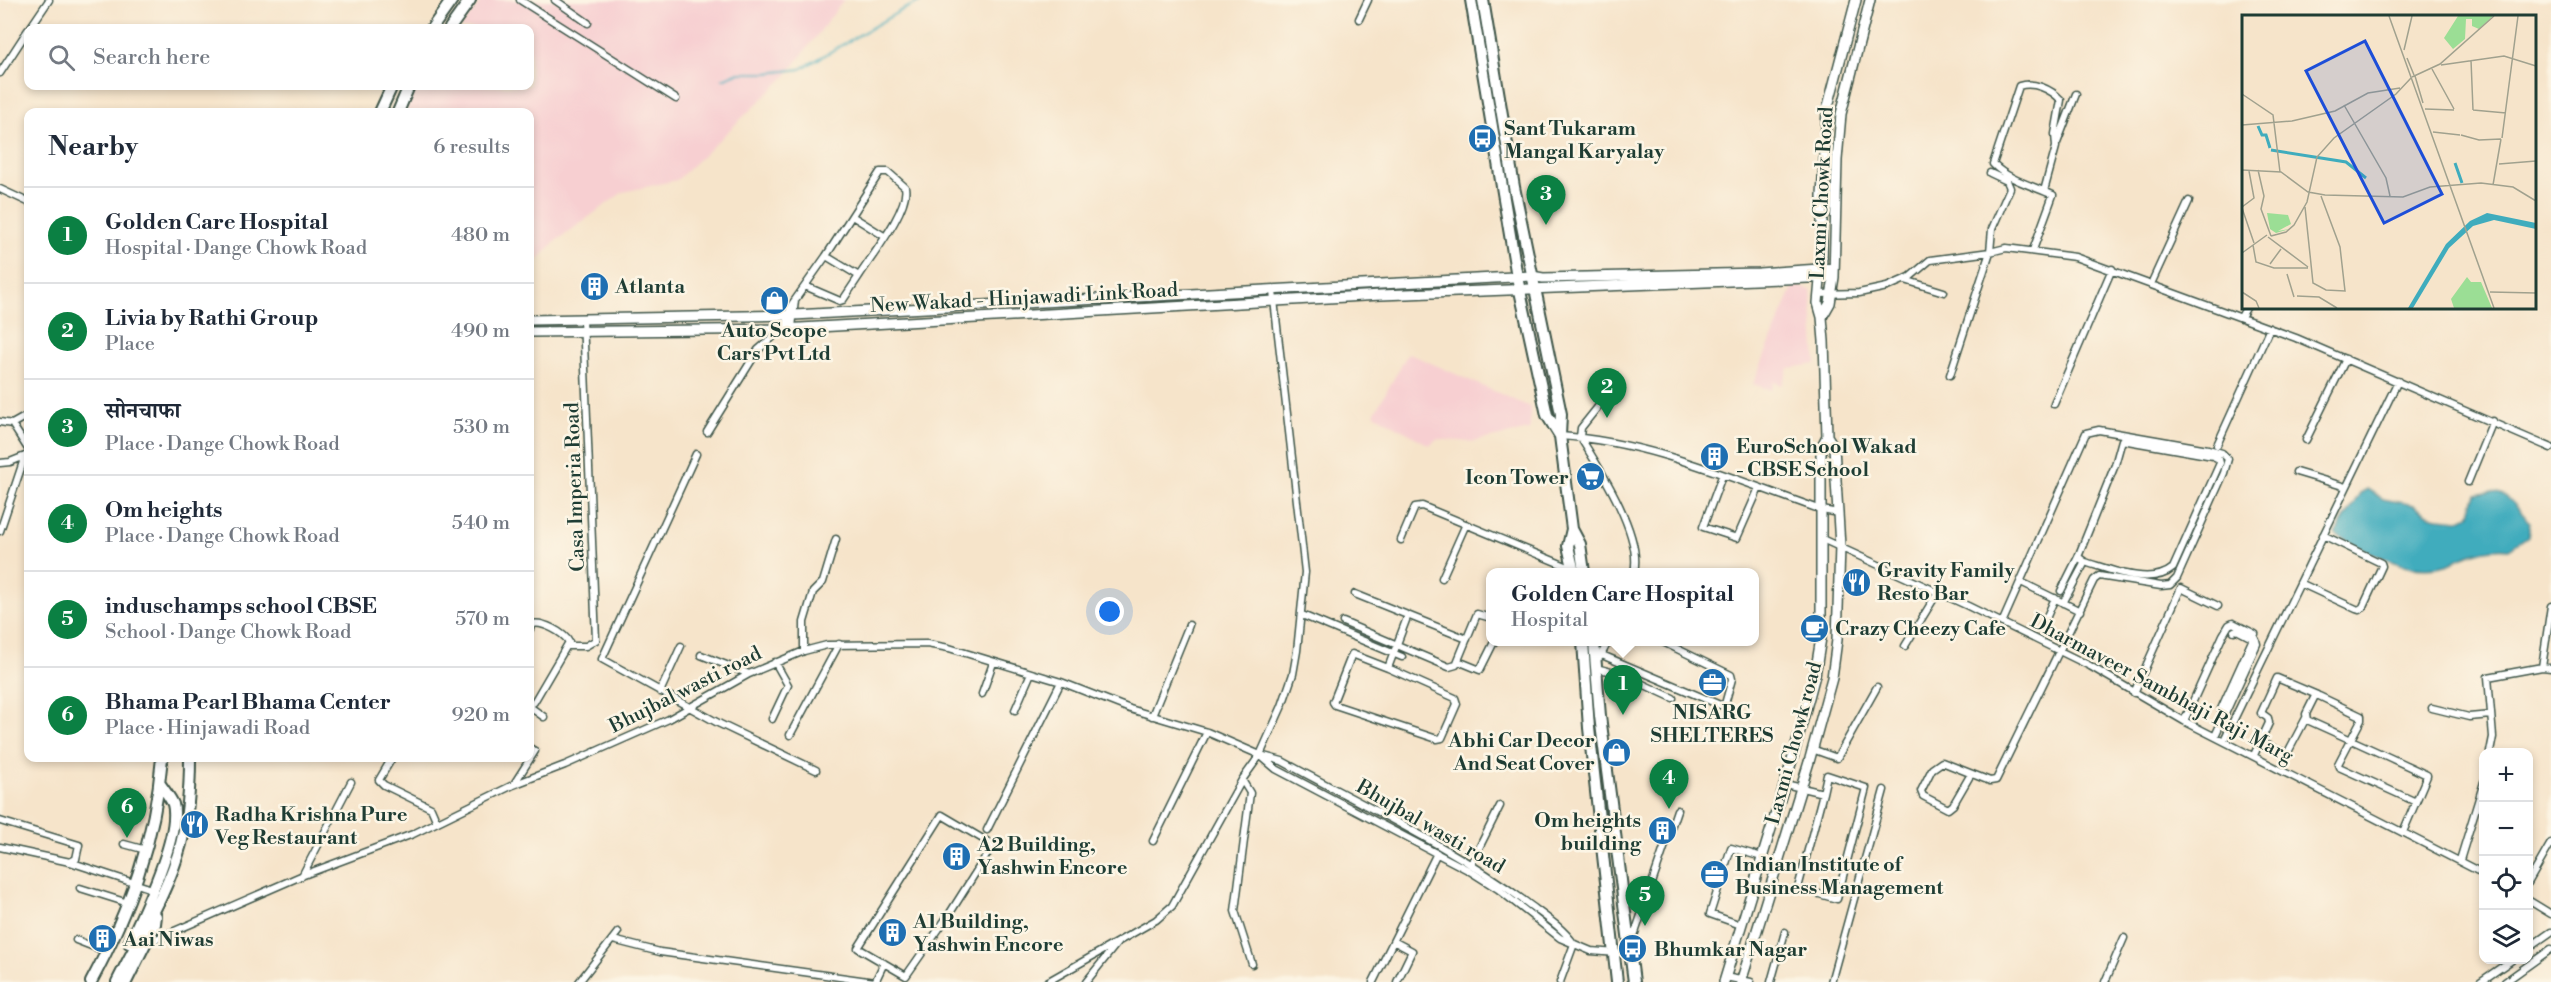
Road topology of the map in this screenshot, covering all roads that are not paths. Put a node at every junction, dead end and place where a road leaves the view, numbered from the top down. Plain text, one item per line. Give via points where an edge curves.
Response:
1 (49, 0) edge
2 (452, 0) edge
3 (470, 0) edge
4 (520, 0) edge
5 (555, 0) edge
6 (1368, 0) edge
7 (1471, 0) edge
8 (1483, 0) edge
9 (1856, 0) edge
10 (1870, 0) edge
11 (1359, 19) dead end
12 (588, 23) dead end
13 (32, 24) edge
14 (435, 24) edge
15 (453, 24) edge
16 (24, 37) edge
17 (1486, 55) junction
18 (0, 73) edge
19 (390, 90) edge
20 (407, 90) edge
21 (2076, 94) dead end
22 (676, 99) dead end
23 (382, 108) edge
24 (400, 108) edge
25 (2056, 147) junction
26 (1990, 173) dead end
27 (0, 189) edge
28 (2044, 191) junction
29 (24, 200) edge
30 (2188, 201) dead end
31 (852, 216) junction
32 (884, 236) junction
33 (2033, 250) junction
34 (1990, 252) junction
35 (826, 256) junction
36 (2112, 269) junction
37 (1834, 273) junction
38 (1821, 274) junction
39 (859, 276) junction
40 (1532, 276) junction
41 (1517, 277) junction
42 (1904, 280) junction
43 (2151, 284) junction
44 (1380, 285) junction
45 (804, 286) junction
46 (1535, 289) junction
47 (1520, 290) junction
48 (1273, 291) junction
49 (1944, 292) dead end
50 (1832, 293) junction
51 (1818, 294) junction
52 (1381, 295) junction
53 (1274, 302) junction
54 (2245, 309) edge
55 (791, 315) junction
56 (1822, 317) junction
57 (2241, 317) junction
58 (584, 319) junction
59 (534, 320) edge
60 (787, 328) junction
61 (2270, 328) junction
62 (534, 332) edge
63 (584, 332) junction
64 (2346, 359) junction
65 (1950, 375) dead end
66 (2398, 381) junction
67 (1609, 393) dead end
68 (2054, 404) dead end
69 (24, 417) edge
70 (2493, 421) junction
71 (0, 422) edge
72 (12, 424) junction
73 (707, 432) dead end
74 (1560, 436) junction
75 (1827, 436) junction
76 (1580, 437) junction
77 (2306, 440) dead end
78 (24, 443) edge
79 (2217, 446) dead end
80 (2551, 448) edge
81 (696, 454) dead end
82 (24, 456) edge
83 (0, 462) edge
84 (24, 463) edge
85 (2296, 472) dead end
86 (1722, 476) junction
87 (2468, 482) dead end
88 (2346, 487) junction
89 (1759, 488) junction
90 (1822, 510) junction
91 (1838, 513) junction
92 (1466, 524) junction
93 (0, 531) edge
94 (2323, 535) junction
95 (836, 539) dead end
96 (1822, 539) junction
97 (1401, 540) dead end
98 (1840, 546) junction
99 (2078, 557) junction
100 (2085, 562) junction
101 (1570, 568) edge
102 (1577, 568) edge
103 (1634, 568) edge
104 (1442, 578) dead end
105 (2021, 582) junction
106 (2300, 583) junction
107 (2061, 591) dead end
108 (1938, 592) junction
109 (1355, 594) dead end
110 (2055, 598) junction
111 (2063, 603) junction
112 (2218, 606) dead end
113 (2551, 606) edge
114 (2080, 610) junction
115 (1302, 615) junction
116 (1408, 615) junction
117 (1486, 616) edge
118 (1343, 622) dead end
119 (2002, 623) junction
120 (534, 624) edge
121 (1189, 626) dead end
122 (2041, 630) dead end
123 (2234, 631) dead end
124 (2253, 638) junction
125 (1467, 639) junction
126 (596, 640) junction
127 (839, 644) junction
128 (608, 645) junction
129 (1396, 645) junction
130 (567, 646) junction
131 (681, 646) dead end
132 (1492, 646) edge
133 (1582, 646) edge
134 (1595, 646) edge
135 (1606, 646) edge
136 (1671, 646) edge
137 (1905, 646) dead end
138 (804, 651) junction
139 (2060, 651) junction
140 (1393, 654) junction
141 (701, 655) dead end
142 (1402, 657) dead end
143 (1584, 658) junction
144 (1458, 661) junction
145 (1598, 661) junction
146 (775, 662) junction
147 (993, 663) junction
148 (2542, 667) junction
149 (1388, 668) junction
150 (2551, 668) edge
151 (1031, 673) junction
152 (749, 674) junction
153 (1061, 682) junction
154 (1877, 687) dead end
155 (660, 692) junction
156 (2134, 693) junction
157 (981, 694) dead end
158 (2317, 695) junction
159 (1673, 698) dead end
160 (534, 702) edge
161 (691, 707) junction
162 (2432, 708) dead end
163 (534, 709) edge
164 (1015, 710) dead end
165 (2491, 715) junction
166 (1152, 716) junction
167 (544, 717) dead end
168 (2306, 718) junction
169 (772, 719) dead end
170 (2184, 721) junction
171 (1207, 732) junction
172 (790, 735) dead end
173 (2215, 736) junction
174 (2224, 740) junction
175 (2351, 740) junction
176 (2260, 742) junction
177 (2491, 748) edge
178 (1812, 749) junction
179 (1260, 755) junction
180 (2254, 755) junction
181 (162, 762) edge
182 (190, 762) edge
183 (390, 762) edge
184 (528, 762) edge
185 (816, 770) dead end
186 (1971, 774) junction
187 (1242, 780) junction
188 (351, 782) dead end
189 (160, 784) junction
190 (1785, 784) junction
191 (513, 785) junction
192 (1801, 787) junction
193 (1884, 790) dead end
194 (1823, 793) junction
195 (2479, 798) edge
196 (2416, 801) junction
197 (1500, 806) dead end
198 (1677, 810) dead end
199 (0, 821) edge
200 (437, 822) junction
201 (987, 830) dead end
202 (2403, 832) junction
203 (1153, 841) dead end
204 (123, 843) dead end
205 (2551, 843) edge
206 (0, 847) edge
207 (146, 850) junction
208 (1437, 853) junction
209 (1762, 857) junction
210 (1455, 859) junction
211 (2460, 860) junction
212 (70, 862) junction
213 (1471, 864) junction
214 (2479, 871) edge
215 (301, 876) junction
216 (2533, 877) edge
217 (137, 883) junction
218 (80, 888) dead end
219 (152, 889) junction
220 (129, 903) junction
221 (2533, 903) edge
222 (2551, 914) edge
223 (1741, 925) junction
224 (618, 932) dead end
225 (1785, 932) dead end
226 (2551, 932) edge
227 (1628, 933) junction
228 (140, 937) junction
229 (2124, 938) dead end
230 (1120, 939) junction
231 (76, 940) dead end
232 (613, 940) junction
233 (1395, 942) junction
234 (1575, 944) junction
235 (2533, 945) edge
236 (2551, 949) edge
237 (107, 952) junction
238 (1614, 953) junction
239 (1630, 954) junction
240 (884, 963) junction
241 (1251, 964) dead end
242 (2506, 964) edge
243 (1725, 979) edge
244 (1744, 981) edge
245 (91, 982) edge
246 (110, 982) edge
247 (117, 982) edge
248 (126, 982) edge
249 (579, 982) edge
250 (1047, 982) edge
251 (1086, 982) edge
252 (1373, 982) edge
253 (1397, 982) edge
254 (1560, 982) edge
255 (1617, 982) edge
256 (1634, 982) edge
257 (1771, 982) edge
258 (1831, 982) edge
259 (2105, 982) edge
260 (2480, 982) edge
261 (2505, 982) edge

1 - 13 street
2 - 14 main road
3 - 15 main road
4 - 22 street
5 - 12 street
6 - 11 street
7 - 17 main road
8 - 17 main road
9 - 38 main road, Laxmi Chowk Road via 1827,110
10 - 37 main road, Laxmi Chowk Road via 1841,114
16 - 18 street
17 - 40 main road
17 - 41 main road
19 - 23 main road
20 - 24 main road
21 - 25 street
25 - 28 street
25 - 28 street via 2061,100 2055,93 2029,83 2019,86 1993,164
26 - 34 street via 2010,184 1992,229
27 - 29 street
28 - 33 street via 2053,195
30 - 43 street
31 - 32 street
31 - 32 street via 880,172 888,172 906,192 899,213
31 - 35 street
32 - 39 street
33 - 34 street via 2006,248
33 - 36 street via 2075,256
34 - 42 street via 1930,260
34 - 65 street
35 - 39 street
35 - 45 street
36 - 43 street
36 - 68 street
37 - 38 main road
37 - 50 main road, Laxmi Chowk Road
38 - 40 main road, New Wakad - Hinjawadi Link Road
38 - 46 main road, New Wakad - Hinjawadi Link Road
38 - 51 main road, Laxmi Chowk Road
39 - 45 street via 840,301
40 - 41 main road, New Wakad - Hinjawadi Link Road
40 - 46 main road
41 - 44 main road, New Wakad - Hinjawadi Link Road
41 - 47 main road
42 - 49 street
42 - 50 street via 1859,293
43 - 57 street
44 - 48 main road, New Wakad - Hinjawadi Link Road
44 - 52 main road
45 - 55 street via 790,307
46 - 47 main road, New Wakad - Hinjawadi Link Road
46 - 74 main road via 1561,414
47 - 52 main road, New Wakad - Hinjawadi Link Road
47 - 74 main road via 1546,415
48 - 53 street
48 - 55 main road, New Wakad - Hinjawadi Link Road
50 - 51 street
50 - 56 main road, Laxmi Chowk Road
51 - 56 main road, Laxmi Chowk road
52 - 53 main road, New Wakad - Hinjawadi Link Road
53 - 60 main road, New Wakad - Hinjawadi Link Road
53 - 115 street via 1304,554
54 - 57 street
55 - 58 main road, New Wakad - Hinjawadi Link Road
55 - 60 street
56 - 75 main road, Laxmi Chowk road
57 - 61 street
58 - 59 main road, New Wakad - Hinjawadi Link Road
58 - 63 street, Casa Imperia Road
60 - 63 main road, New Wakad - Hinjawadi Link Road
60 - 73 street via 758,350
61 - 64 street
61 - 79 street
62 - 63 main road, New Wakad - Hinjawadi Link Road
63 - 126 street, Casa Imperia Road
64 - 66 street
64 - 77 street
66 - 70 street
66 - 88 street
67 - 76 street via 1581,428
69 - 72 street
70 - 80 street
70 - 87 street
71 - 72 street
72 - 78 street
74 - 76 street
74 - 102 main road via 1572,530 1580,544
75 - 90 main road, Laxmi Chowk road via 1821,448
75 - 91 main road, Laxmi Chowk road via 1834,447
76 - 86 street via 1648,450
76 - 103 street via 1628,527 1636,551
81 - 128 street
82 - 83 street
84 - 93 street
85 - 88 street
86 - 89 street
86 - 89 street via 1702,527 1737,538
88 - 94 street
89 - 90 street
90 - 91 street
90 - 96 main road, Laxmi Chowk road
91 - 98 main road, Laxmi Chowk road
92 - 97 street via 1417,506
92 - 101 street
92 - 104 street
94 - 106 street
94 - 106 street via 2381,563 2363,607 2356,609
95 - 138 street via 823,582 813,592 804,622
96 - 98 street, Dharmaveer Sambhaji Raji Marg
96 - 190 main road, Laxmi Chowk road via 1821,638 1815,675
98 - 108 street, Dharmaveer Sambhaji Raji Marg
98 - 178 main road, Laxmi Chowk road via 1832,678
99 - 100 street
99 - 100 street via 2122,440 2219,459 2173,568 2167,573 2139,575
99 - 107 street
100 - 111 street
105 - 110 street
105 - 114 street via 2086,433 2099,430 2222,453 2228,459 2224,472 2177,578 2170,585 2161,586 2098,576
105 - 119 street
106 - 174 street
108 - 119 street, Dharmaveer Sambhaji Raji Marg
108 - 137 street
109 - 116 street
110 - 111 street
110 - 122 street
111 - 114 street
112 - 156 street via 2181,588
113 - 148 street
114 - 139 street
115 - 140 street
115 - 179 street via 1288,688
116 - 125 street
116 - 129 street
117 - 125 street via 1478,614
118 - 129 street
119 - 139 street, Dharmaveer Sambhaji Raji Marg
120 - 130 street via 565,636
121 - 166 street
123 - 124 street
124 - 170 street via 2255,633 2233,623 2229,625
124 - 173 street via 2221,708 2223,718
125 - 144 street
126 - 128 street
126 - 130 street via 586,646
127 - 138 street, Bhujbal wasti road
127 - 147 street, Bhujbal wasti road via 939,645
127 - 172 street
128 - 155 street via 602,659
129 - 140 street
129 - 144 street via 1449,667
130 - 160 street
131 - 155 street
132 - 144 street via 1480,670
133 - 143 main road
134 - 145 main road
135 - 145 street
136 - 145 street via 1731,675 1724,705
138 - 146 street, Bhujbal wasti road
139 - 156 street, Dharmaveer Sambhaji Raji Marg
139 - 186 street via 1996,780
140 - 142 street
140 - 149 street
141 - 152 street
143 - 145 street
143 - 238 main road
145 - 159 street
145 - 227 main road
146 - 152 street, Bhujbal wasti road
146 - 169 street via 788,685
147 - 151 street, Bhujbal wasti road
147 - 157 street
148 - 150 street
148 - 165 street via 2488,677
149 - 149 street via 1352,654 1333,700 1335,705 1442,738 1457,704 1455,698
151 - 153 street, Bhujbal wasti road
151 - 164 street
152 - 161 street, Bhujbal wasti road
153 - 166 street, Bhujbal wasti road
153 - 201 street
154 - 178 street via 1837,758
155 - 161 street
156 - 170 street, Dharmaveer Sambhaji Raji Marg
158 - 168 street
158 - 175 street via 2360,715
158 - 176 street via 2277,678 2262,709 2269,723
161 - 185 street
161 - 191 street, Bhujbal wasti road via 624,740
162 - 165 street via 2469,717
163 - 167 street
165 - 177 street
166 - 171 street, Bhujbal wasti road
168 - 175 street
168 - 176 street via 2287,754
170 - 173 street, Dharmaveer Sambhaji Raji Marg
171 - 179 street, Bhujbal wasti road
171 - 203 street
173 - 174 street, Dharmaveer Sambhaji Raji Marg
174 - 180 street, Dharmaveer Sambhaji Raji Marg
175 - 196 street via 2427,775
175 - 196 street via 2339,767
176 - 180 street
178 - 192 main road, Laxmi Chowk road
179 - 187 street
179 - 208 street, Bhujbal wasti road via 1276,769
179 - 210 street, Bhujbal wasti road via 1282,761
180 - 202 street, Dharmaveer Sambhaji Raji Marg
181 - 189 main road
182 - 228 main road via 181,843 158,904
183 - 200 street via 379,780 431,808
184 - 191 street
186 - 186 street via 1948,809 1923,796 1921,791 1932,769 1942,762
187 - 230 street via 1172,906 1156,920
187 - 241 street via 1250,793 1235,911
188 - 215 street
189 - 207 main road
189 - 219 main road via 174,814
190 - 192 street
190 - 209 main road, Laxmi Chowk road
191 - 200 street, Bhujbal wasti road
192 - 194 street
192 - 244 main road, Laxmi Chowk road
193 - 258 street
194 - 194 street via 1798,888 1837,899 1866,788 1827,775
195 - 211 street
196 - 202 street
197 - 213 street
198 - 227 street via 1635,933
199 - 212 street via 79,845 76,859
200 - 215 street, Bhujbal wasti road
202 - 211 street, Dharmaveer Sambhaji Raji Marg
204 - 207 street
205 - 216 street
206 - 212 street
207 - 217 main road
208 - 210 street, Bhujbal wasti road
208 - 233 street
209 - 223 main road, Laxmi Chowk road
209 - 223 street via 1731,848 1710,914
210 - 213 street, Bhujbal wasti road
210 - 234 street, Bhujbal wasti road via 1560,938
211 - 214 street, Dharmaveer Sambhaji Raji Marg
212 - 217 street
213 - 234 street, Bhujbal wasti road via 1547,918
215 - 228 street, Bhujbal wasti road
217 - 219 street
217 - 220 main road
218 - 220 street
219 - 228 main road
220 - 237 main road
221 - 222 street
223 - 243 main road, Laxmi Chowk road
224 - 232 street
225 - 257 street
226 - 235 street
227 - 239 main road
228 - 246 main road
228 - 247 main road
228 - 248 main road
229 - 259 street
230 - 250 street
230 - 251 street
231 - 237 street
232 - 240 street via 660,952 875,982
232 - 249 street
233 - 252 street
233 - 253 street via 1412,951
234 - 238 street, Bhujbal wasti road via 1591,951
234 - 254 street
236 - 261 street
237 - 245 main road
238 - 239 street, Bhujbal wasti road
238 - 255 main road
239 - 256 main road
240 - 240 street via 906,976 993,845 942,815 858,948
242 - 260 street
243 - 244 street

